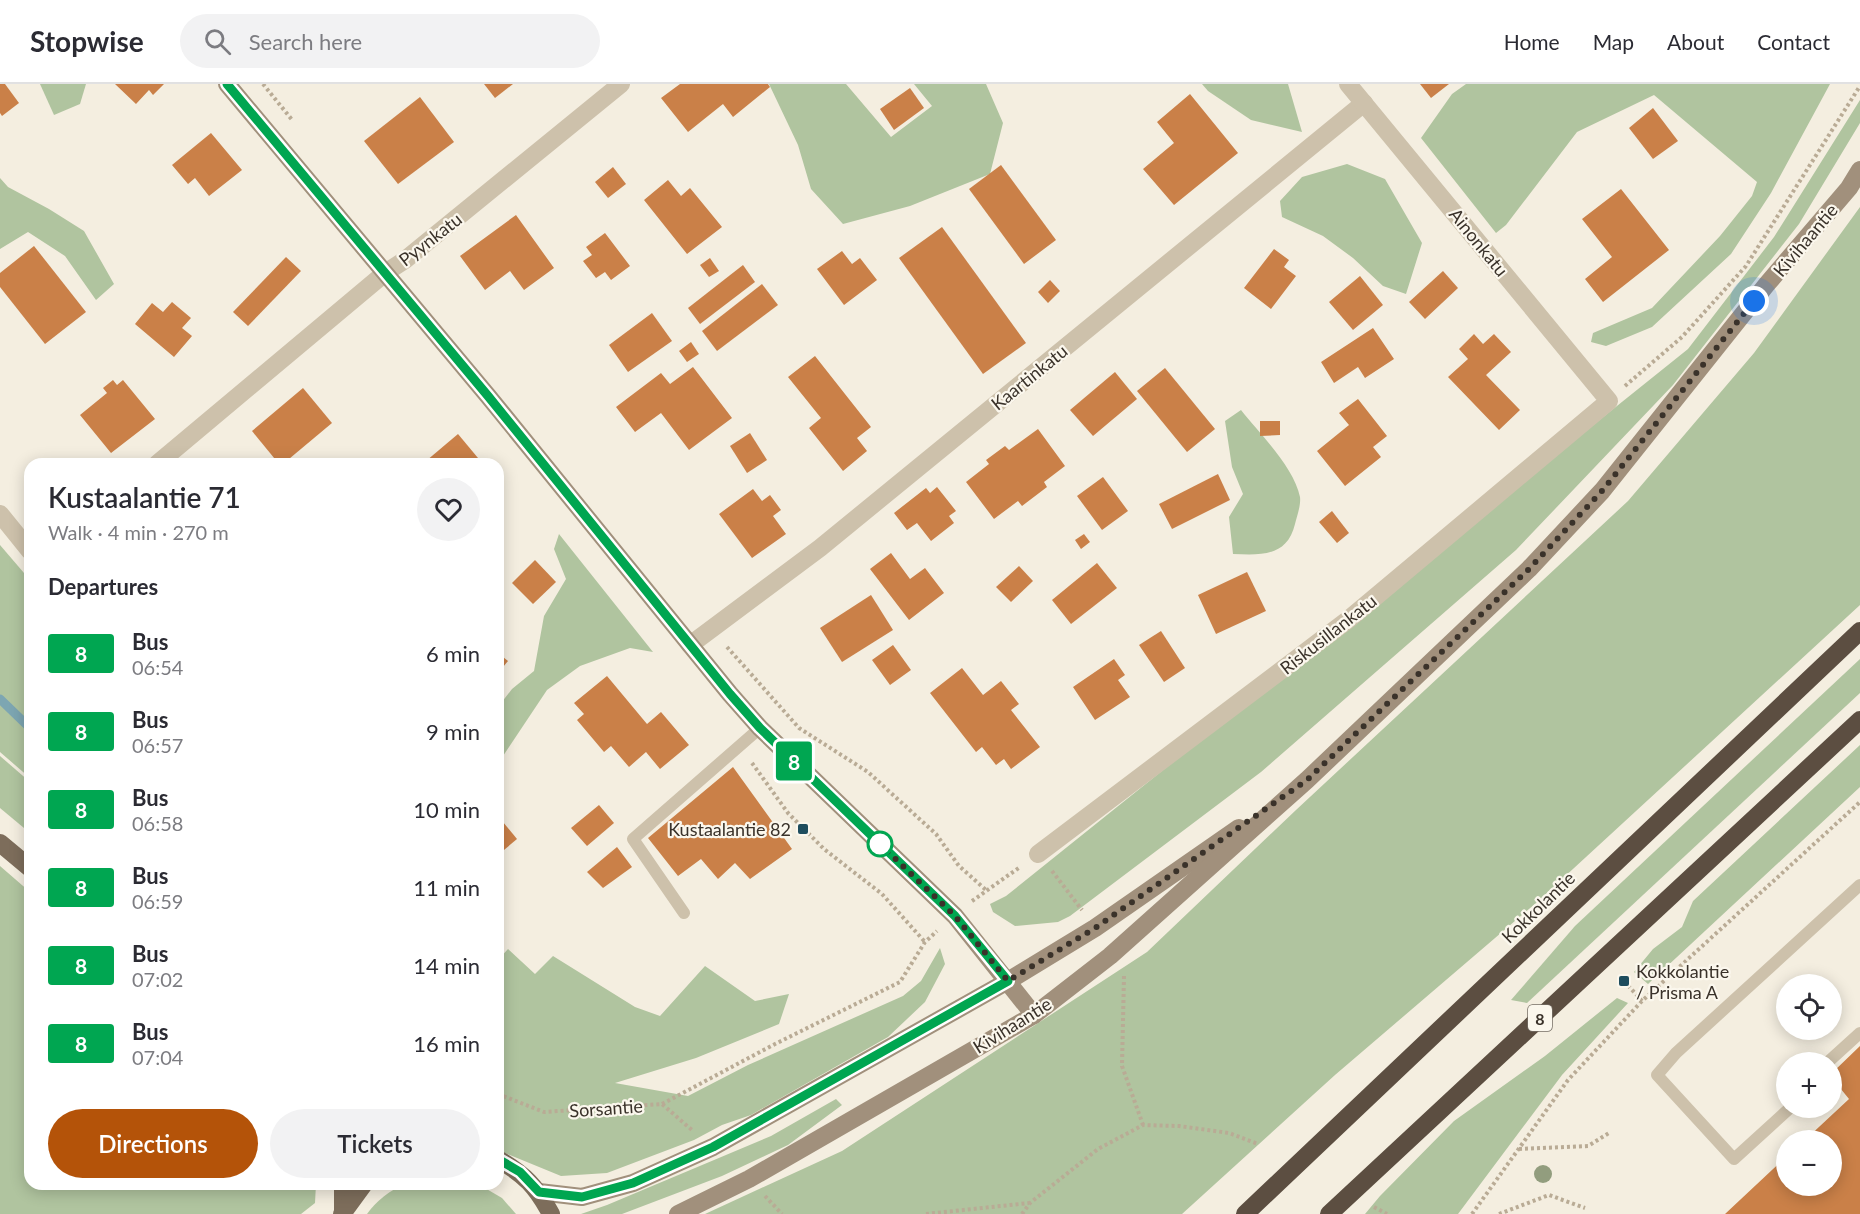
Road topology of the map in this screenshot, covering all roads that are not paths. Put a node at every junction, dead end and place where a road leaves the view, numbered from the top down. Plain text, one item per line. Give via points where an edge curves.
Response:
1 (227, 84) edge
2 (621, 84) edge
3 (1348, 84) edge
4 (1364, 104) junction
5 (1860, 170) edge
6 (385, 273) junction
7 (1609, 401) joint
8 (163, 458) edge
9 (0, 514) edge
10 (24, 543) edge
11 (1860, 631) edge
12 (690, 645) junction
13 (1860, 720) edge
14 (760, 728) junction
15 (1307, 780) junction
16 (0, 843) edge
17 (1038, 855) road end
18 (24, 863) edge
19 (1860, 885) edge
20 (684, 913) dead end
21 (1008, 981) junction
22 (1034, 1015) junction
23 (1860, 1033) edge
24 (1839, 1052) edge
25 (1779, 1118) edge
26 (504, 1163) edge
27 (343, 1190) edge
28 (360, 1190) edge
29 (539, 1192) junction
30 (343, 1212) edge
31 (551, 1214) edge
32 (678, 1214) edge
33 (1245, 1214) edge
34 (1329, 1214) edge

1 - 6 main road
2 - 6 street, Pyynkatu
3 - 4 street, Ainonkatu
4 - 7 street, Ainonkatu
4 - 12 street, Kaartinkatu via 820,548
5 - 15 main road, Kivihaantie via 1602,491 1529,569
6 - 8 street, Pyynkatu
6 - 12 main road
7 - 17 street, Riskusillankatu via 1349,619
9 - 10 street
11 - 33 highway, Kokkolantie
12 - 14 main road
13 - 34 highway, 8
14 - 20 lane via 633,839
14 - 21 main road via 955,916
15 - 21 main road, Kivihaantie via 1095,928
15 - 22 main road, Kivihaantie via 1110,956
16 - 18 main road
19 - 25 lane via 1676,1053 1657,1075 1734,1159
21 - 22 main road
21 - 29 main road, Kivihaantie via 713,1147 633,1183 582,1197
22 - 32 main road, Kivihaantie via 749,1179
23 - 24 lane
26 - 29 main road via 520,1172
27 - 30 main road
28 - 30 main road
29 - 31 main road

